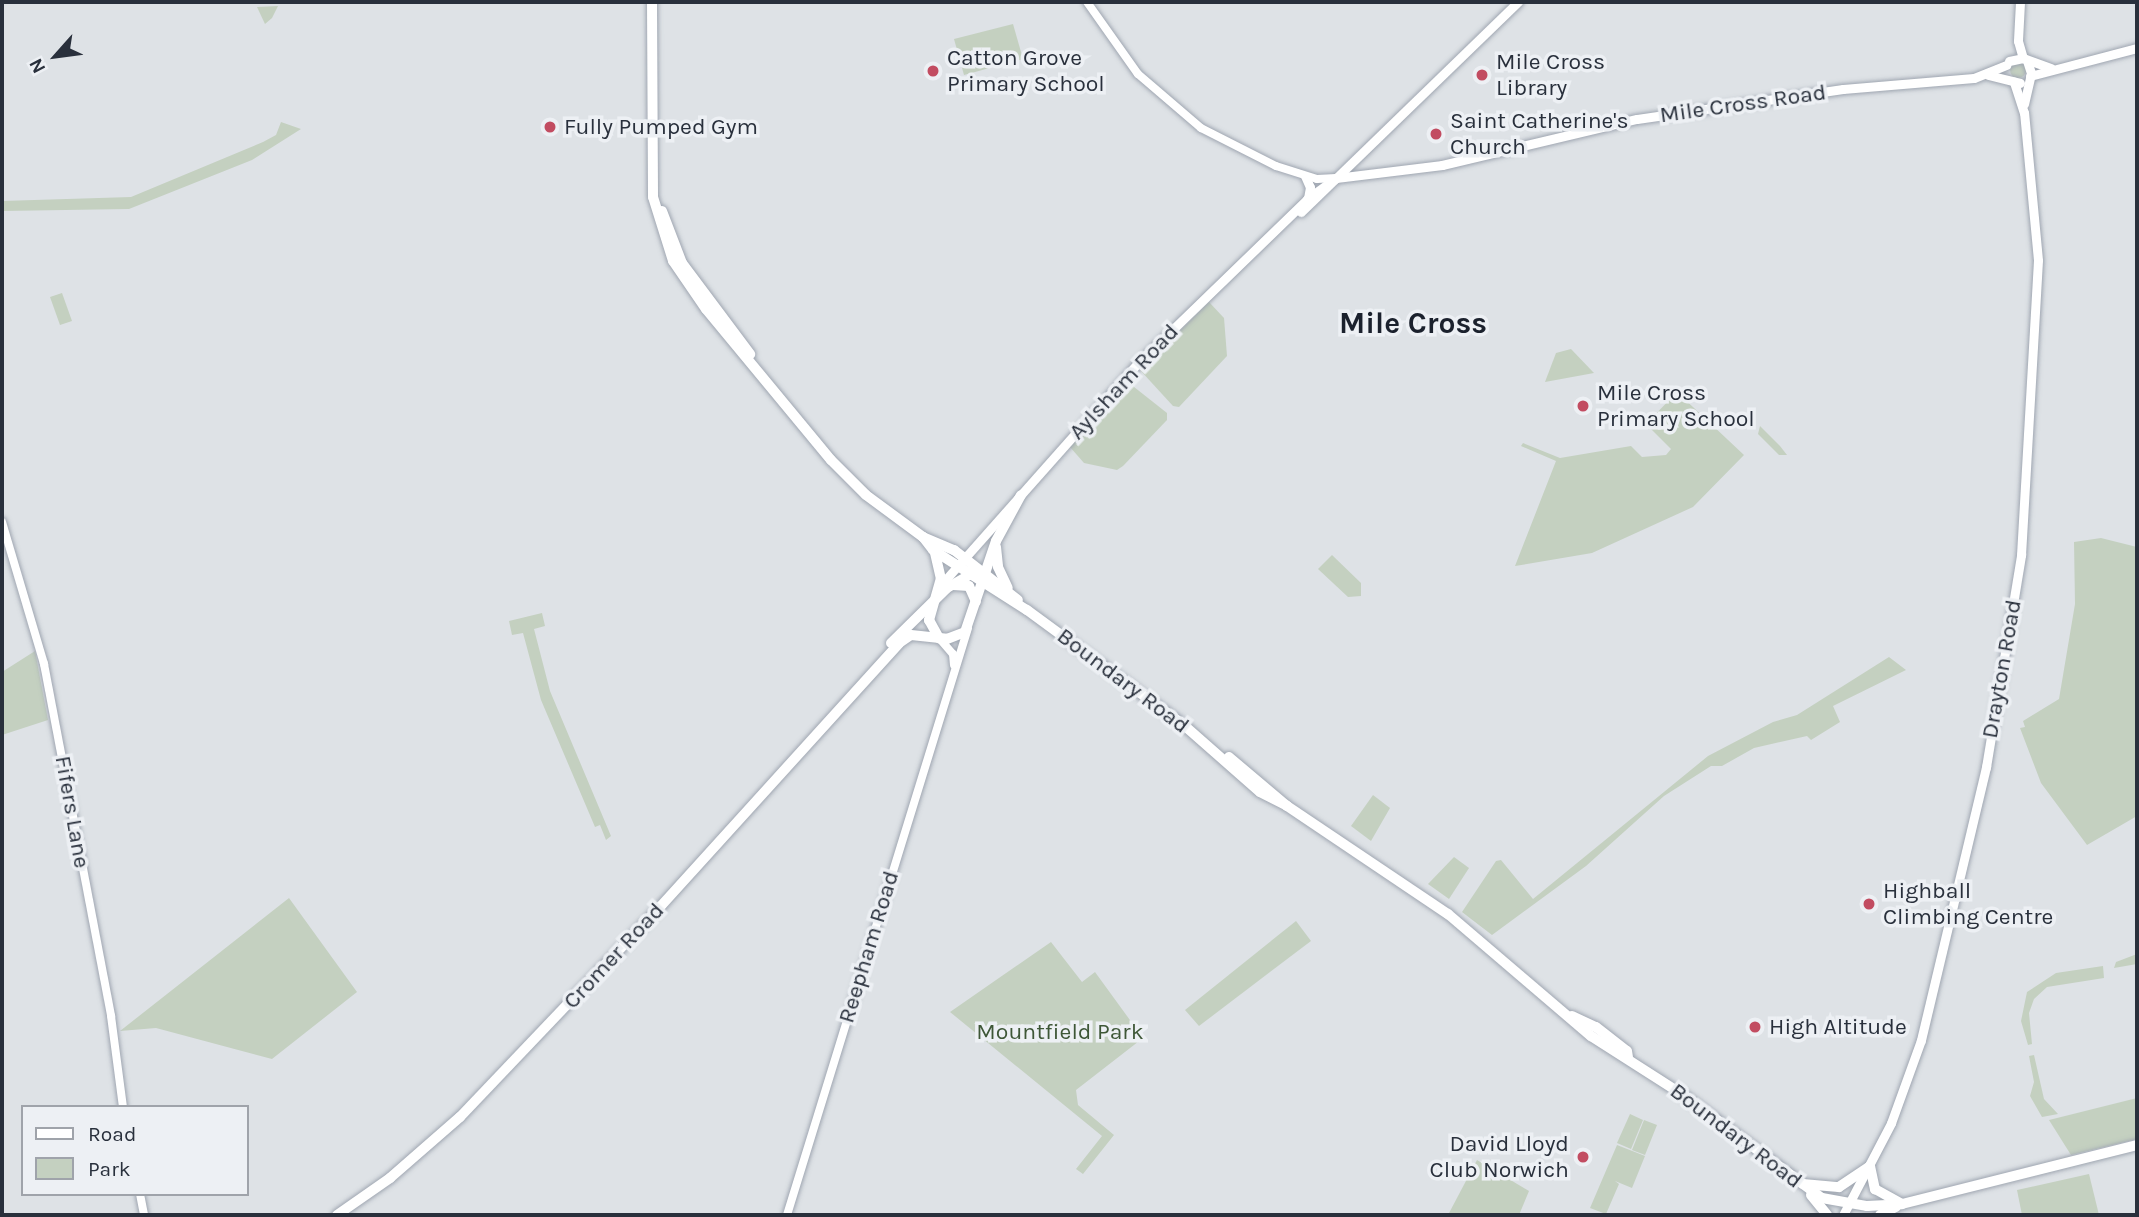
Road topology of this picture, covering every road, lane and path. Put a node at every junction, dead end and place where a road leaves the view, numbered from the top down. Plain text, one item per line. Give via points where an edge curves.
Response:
1 (652, 2) edge
2 (1087, 2) edge
3 (1518, 2) edge
4 (2020, 2) edge
5 (2018, 41) junction
6 (2137, 48) edge
7 (2025, 60) junction
8 (2008, 63) junction
9 (2053, 69) junction
10 (1988, 75) junction
11 (2029, 78) junction
12 (2013, 82) junction
13 (2024, 113) junction
14 (1305, 176) junction
15 (1336, 178) junction
16 (1307, 199) junction
17 (1293, 216) junction
18 (1021, 495) junction
19 (1005, 521) junction
20 (2, 522) edge
21 (923, 537) junction
22 (996, 541) junction
23 (933, 550) junction
24 (970, 568) junction
25 (942, 588) junction
26 (1009, 589) junction
27 (976, 602) junction
28 (930, 603) junction
29 (1027, 610) junction
30 (969, 625) junction
31 (939, 638) junction
32 (868, 674) junction
33 (952, 678) junction
34 (124, 1105) edge
35 (2137, 1145) edge
36 (1870, 1166) junction
37 (1799, 1183) junction
38 (140, 1196) edge
39 (1848, 1204) junction
40 (1902, 1204) junction
41 (144, 1215) edge
42 (337, 1215) edge
43 (787, 1215) edge
44 (1827, 1215) edge
45 (1843, 1215) edge
46 (1880, 1215) edge

1 - 21 highway via 653,186 661,234 680,274 850,481
2 - 14 street via 1117,50 1179,111 1217,138
3 - 15 main road, Aylsham Road
4 - 5 main road, Drayton Road
5 - 7 main road, Drayton Road
5 - 8 main road, Drayton Road
6 - 9 main road
7 - 8 main road
7 - 9 main road
7 - 11 main road, Drayton Road
8 - 10 main road, Mile Cross Road
8 - 12 main road, Drayton Road
9 - 11 main road
10 - 12 main road, Mile Cross Road
10 - 15 main road, Mile Cross Road via 1843,89 1651,117 1441,165
11 - 12 main road
11 - 13 main road, Drayton Road
12 - 13 main road, Drayton Road
13 - 36 main road, Drayton Road via 2038,270 2021,555 1983,779 1922,1040 1906,1090
14 - 15 street
14 - 16 main road via 1310,187
15 - 16 main road, Aylsham Road
15 - 17 main road, Aylsham Road via 1313,205
16 - 17 main road, Aylsham Road
17 - 18 main road, Aylsham Road via 1152,349
18 - 19 highway
18 - 24 main road, Aylsham Road
19 - 22 highway, Reepham Road
19 - 24 highway
20 - 34 street, Fifers Lane via 44,664
21 - 23 highway
21 - 24 highway
22 - 24 highway, Reepham Road
22 - 26 highway via 998,566
23 - 24 highway
23 - 25 highway
24 - 25 highway, Cromer Road
24 - 26 highway, Boundary Road
24 - 27 highway, Reepham Road
24 - 29 highway, Boundary Road
25 - 27 highway via 964,583 973,590
25 - 28 highway, Cromer Road
26 - 29 highway, Boundary Road
27 - 29 highway, Boundary Road via 993,594
27 - 30 highway, Reepham Road
28 - 31 highway, Reepham Road via 929,620
28 - 32 highway, Cromer Road
29 - 37 highway, Boundary Road via 1219,754 1260,792 1422,898 1591,1036 1628,1057
30 - 31 highway via 958,637
30 - 33 street, Reepham Road
31 - 32 highway, Cromer Road via 907,637
31 - 33 street, Reepham Road via 955,660
32 - 42 highway, Cromer Road via 706,857 469,1108 408,1163
33 - 43 street, Reepham Road
35 - 40 highway
36 - 37 highway via 1857,1178 1833,1188
36 - 39 main road, Drayton Road
36 - 40 highway via 1875,1189
37 - 39 highway, Boundary Road via 1822,1198
37 - 44 highway
38 - 41 street
39 - 40 highway, Boundary Road
39 - 45 main road, Drayton Road
40 - 46 highway

